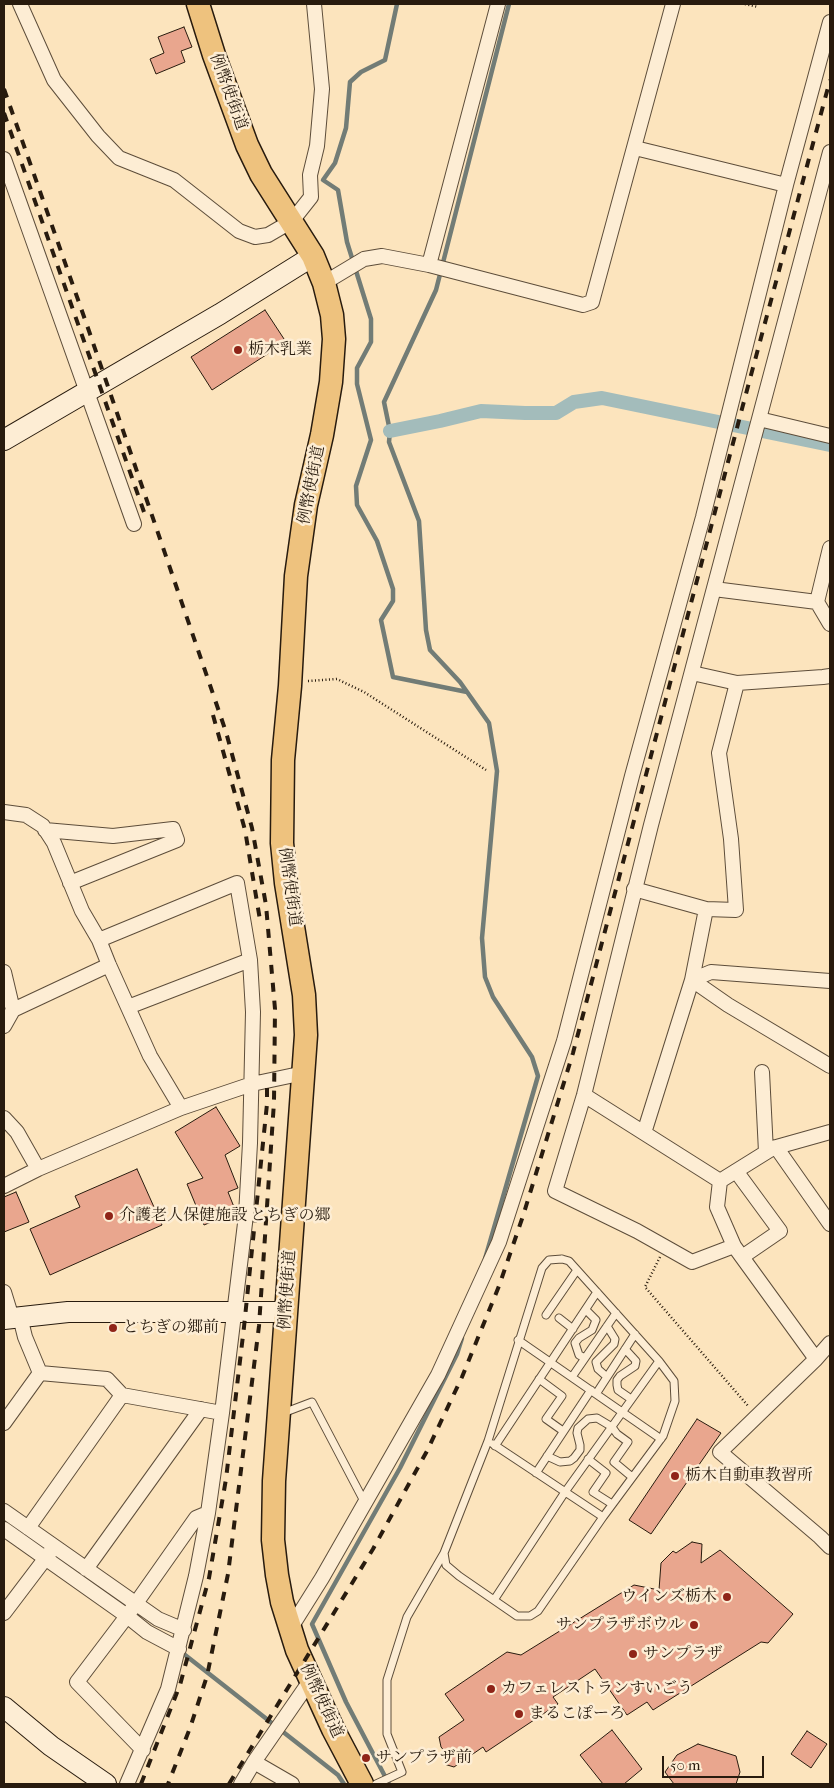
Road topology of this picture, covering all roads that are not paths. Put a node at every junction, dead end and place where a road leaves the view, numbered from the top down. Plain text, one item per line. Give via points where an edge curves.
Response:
1 (20, 4) edge
2 (198, 4) edge
3 (314, 4) edge
4 (498, 4) edge
5 (673, 4) edge
6 (830, 22) edge
7 (635, 148) junction
8 (830, 152) edge
9 (4, 159) edge
10 (786, 185) junction
11 (825, 195) edge
12 (292, 221) junction
13 (313, 256) junction
14 (430, 265) junction
15 (324, 283) junction
16 (86, 392) junction
17 (759, 419) junction
18 (830, 436) edge
19 (4, 440) edge
20 (134, 524) dead end
21 (830, 548) edge
22 (714, 589) junction
23 (817, 602) junction
24 (830, 624) edge
25 (692, 673) junction
26 (830, 676) edge
27 (737, 683) junction
28 (4, 812) edge
29 (45, 830) junction
30 (70, 883) junction
31 (634, 888) junction
32 (706, 909) junction
33 (99, 940) junction
34 (250, 960) junction
35 (109, 965) junction
36 (4, 972) edge
37 (692, 980) junction
38 (830, 981) edge
39 (128, 1007) junction
40 (13, 1010) junction
41 (4, 1026) edge
42 (830, 1066) edge
43 (762, 1072) dead end
44 (304, 1073) junction
45 (252, 1084) junction
46 (584, 1095) junction
47 (181, 1108) junction
48 (4, 1118) edge
49 (644, 1132) junction
50 (830, 1132) edge
51 (771, 1150) junction
52 (38, 1169) junction
53 (736, 1171) junction
54 (720, 1181) junction
55 (4, 1186) edge
56 (830, 1224) edge
57 (738, 1252) junction
58 (577, 1270) junction
59 (4, 1292) edge
60 (597, 1292) junction
61 (586, 1310) junction
62 (234, 1312) junction
63 (286, 1312) junction
64 (616, 1313) junction
65 (546, 1315) dead end
66 (12, 1318) edge
67 (559, 1318) dead end
68 (607, 1326) junction
69 (572, 1329) junction
70 (635, 1334) junction
71 (518, 1340) junction
72 (830, 1344) edge
73 (625, 1350) junction
74 (585, 1358) junction
75 (816, 1359) junction
76 (659, 1361) junction
77 (40, 1373) junction
78 (572, 1377) junction
79 (607, 1377) junction
80 (539, 1379) junction
81 (594, 1392) junction
82 (122, 1395) junction
83 (631, 1399) junction
84 (200, 1409) junction
85 (222, 1413) junction
86 (279, 1415) junction
87 (4, 1423) edge
88 (612, 1427) junction
89 (563, 1432) junction
90 (661, 1439) junction
91 (488, 1441) junction
92 (495, 1446) junction
93 (547, 1456) junction
94 (588, 1459) junction
95 (536, 1473) junction
96 (632, 1477) junction
97 (564, 1492) junction
98 (365, 1503) junction
99 (612, 1504) junction
100 (4, 1511) edge
101 (208, 1513) junction
102 (603, 1517) junction
103 (28, 1528) junction
104 (4, 1529) edge
105 (55, 1547) junction
106 (830, 1547) edge
107 (444, 1553) junction
108 (46, 1559) junction
109 (86, 1568) junction
110 (494, 1600) junction
111 (136, 1603) junction
112 (4, 1613) edge
113 (127, 1616) junction
114 (184, 1630) junction
115 (290, 1630) junction
116 (179, 1649) junction
117 (310, 1681) junction
118 (4, 1707) edge
119 (143, 1750) junction
120 (254, 1762) junction
121 (106, 1784) edge
122 (127, 1784) edge
123 (241, 1784) edge
124 (292, 1784) edge
125 (362, 1784) edge
126 (376, 1784) edge

1 - 12 street via 54,80 119,158 174,180 239,231 255,237 268,235
2 - 12 main road, 例幣使街道 via 253,158
3 - 12 street via 322,89 317,146 310,175 311,197
4 - 14 street
5 - 7 street
6 - 10 street
7 - 10 street
7 - 14 street via 592,302 583,305
8 - 11 street
9 - 16 street
10 - 98 street via 703,516 561,1050 499,1242 438,1375
11 - 17 street
12 - 13 main road, 例幣使街道
13 - 15 main road, 例幣使街道
13 - 16 street
14 - 15 street via 372,256
15 - 44 main road, 例幣使街道 via 333,323 331,382 306,505 296,576 291,683 283,760 282,843 304,995
16 - 19 street
16 - 20 street
17 - 18 street
17 - 22 street
21 - 23 street
22 - 23 street
22 - 25 street
23 - 24 street
25 - 27 street
25 - 31 street
26 - 27 street
27 - 32 street via 719,753 731,838 736,910
28 - 29 street via 26,816
29 - 30 street via 54,843
29 - 30 street via 112,836 173,829 178,840
30 - 33 street
31 - 32 street
31 - 46 street
32 - 37 street
33 - 34 street via 237,883
33 - 35 street
34 - 39 street
34 - 45 street
35 - 39 street
35 - 40 street
36 - 40 street
37 - 38 street via 711,972
37 - 42 street
37 - 49 street
39 - 47 street via 150,1056
40 - 41 street
43 - 51 street
44 - 45 street
44 - 63 main road, 例幣使街道
45 - 47 street
45 - 62 street via 246,1215
46 - 49 street
46 - 57 street via 555,1191 692,1262
47 - 52 street
48 - 52 street via 17,1132
49 - 54 street
50 - 51 street
51 - 53 street
51 - 56 street
52 - 55 street
53 - 54 street
53 - 57 street via 780,1231
54 - 57 street via 716,1207
57 - 75 street
58 - 60 lane
58 - 65 lane
58 - 71 lane via 569,1261 562,1259 549,1260 542,1268
59 - 66 street
60 - 61 lane
60 - 64 lane
61 - 69 lane
61 - 74 lane via 596,1320 592,1330 575,1343 579,1355
62 - 63 street
62 - 66 street via 68,1312
62 - 85 street
63 - 86 main road, 例幣使街道
64 - 68 lane
64 - 70 lane
66 - 77 street via 25,1336
67 - 69 lane
68 - 74 lane
68 - 79 lane via 615,1338 614,1344 596,1362
69 - 80 lane
70 - 73 lane
70 - 76 lane
71 - 78 lane
71 - 91 lane
72 - 75 street
73 - 79 lane
73 - 83 lane via 636,1361 635,1366 620,1376 617,1385 618,1390
74 - 78 lane
75 - 106 street via 720,1452
76 - 83 lane
76 - 90 lane via 674,1380 675,1401
77 - 82 street via 107,1380
77 - 87 street
78 - 81 lane
79 - 81 lane
80 - 89 lane via 562,1396 546,1418
80 - 92 lane
81 - 89 lane
81 - 90 lane
82 - 84 street
82 - 103 street
83 - 88 lane
84 - 85 street
84 - 109 street
85 - 101 street
86 - 98 lane via 312,1402
86 - 115 main road, 例幣使街道 via 273,1540 276,1575
88 - 93 lane via 597,1418 588,1419 578,1428 580,1450 574,1458 560,1462
88 - 94 lane
88 - 96 lane via 628,1442 614,1462
89 - 93 lane
90 - 96 lane
91 - 92 lane
91 - 107 lane
92 - 95 lane
93 - 95 lane
94 - 97 lane
94 - 99 lane via 606,1473 594,1492
95 - 97 lane
96 - 99 lane
97 - 102 lane
97 - 110 lane
98 - 115 street
99 - 102 lane
100 - 103 street
101 - 111 street via 196,1518
101 - 114 street
102 - 110 lane via 538,1610 530,1616 517,1616
103 - 105 street
104 - 108 street
105 - 108 street
105 - 109 street
107 - 110 lane via 446,1565
107 - 126 lane via 407,1617 387,1680 387,1734 402,1772
108 - 112 street
108 - 113 street
109 - 111 street
111 - 113 street
111 - 114 street via 158,1619
113 - 116 street via 147,1632
113 - 119 street via 77,1682
114 - 116 street
115 - 117 main road, 例幣使街道
116 - 119 street via 168,1689
117 - 120 street
117 - 125 main road, 例幣使街道
118 - 121 street via 51,1746
119 - 122 street
120 - 123 street
120 - 124 street

